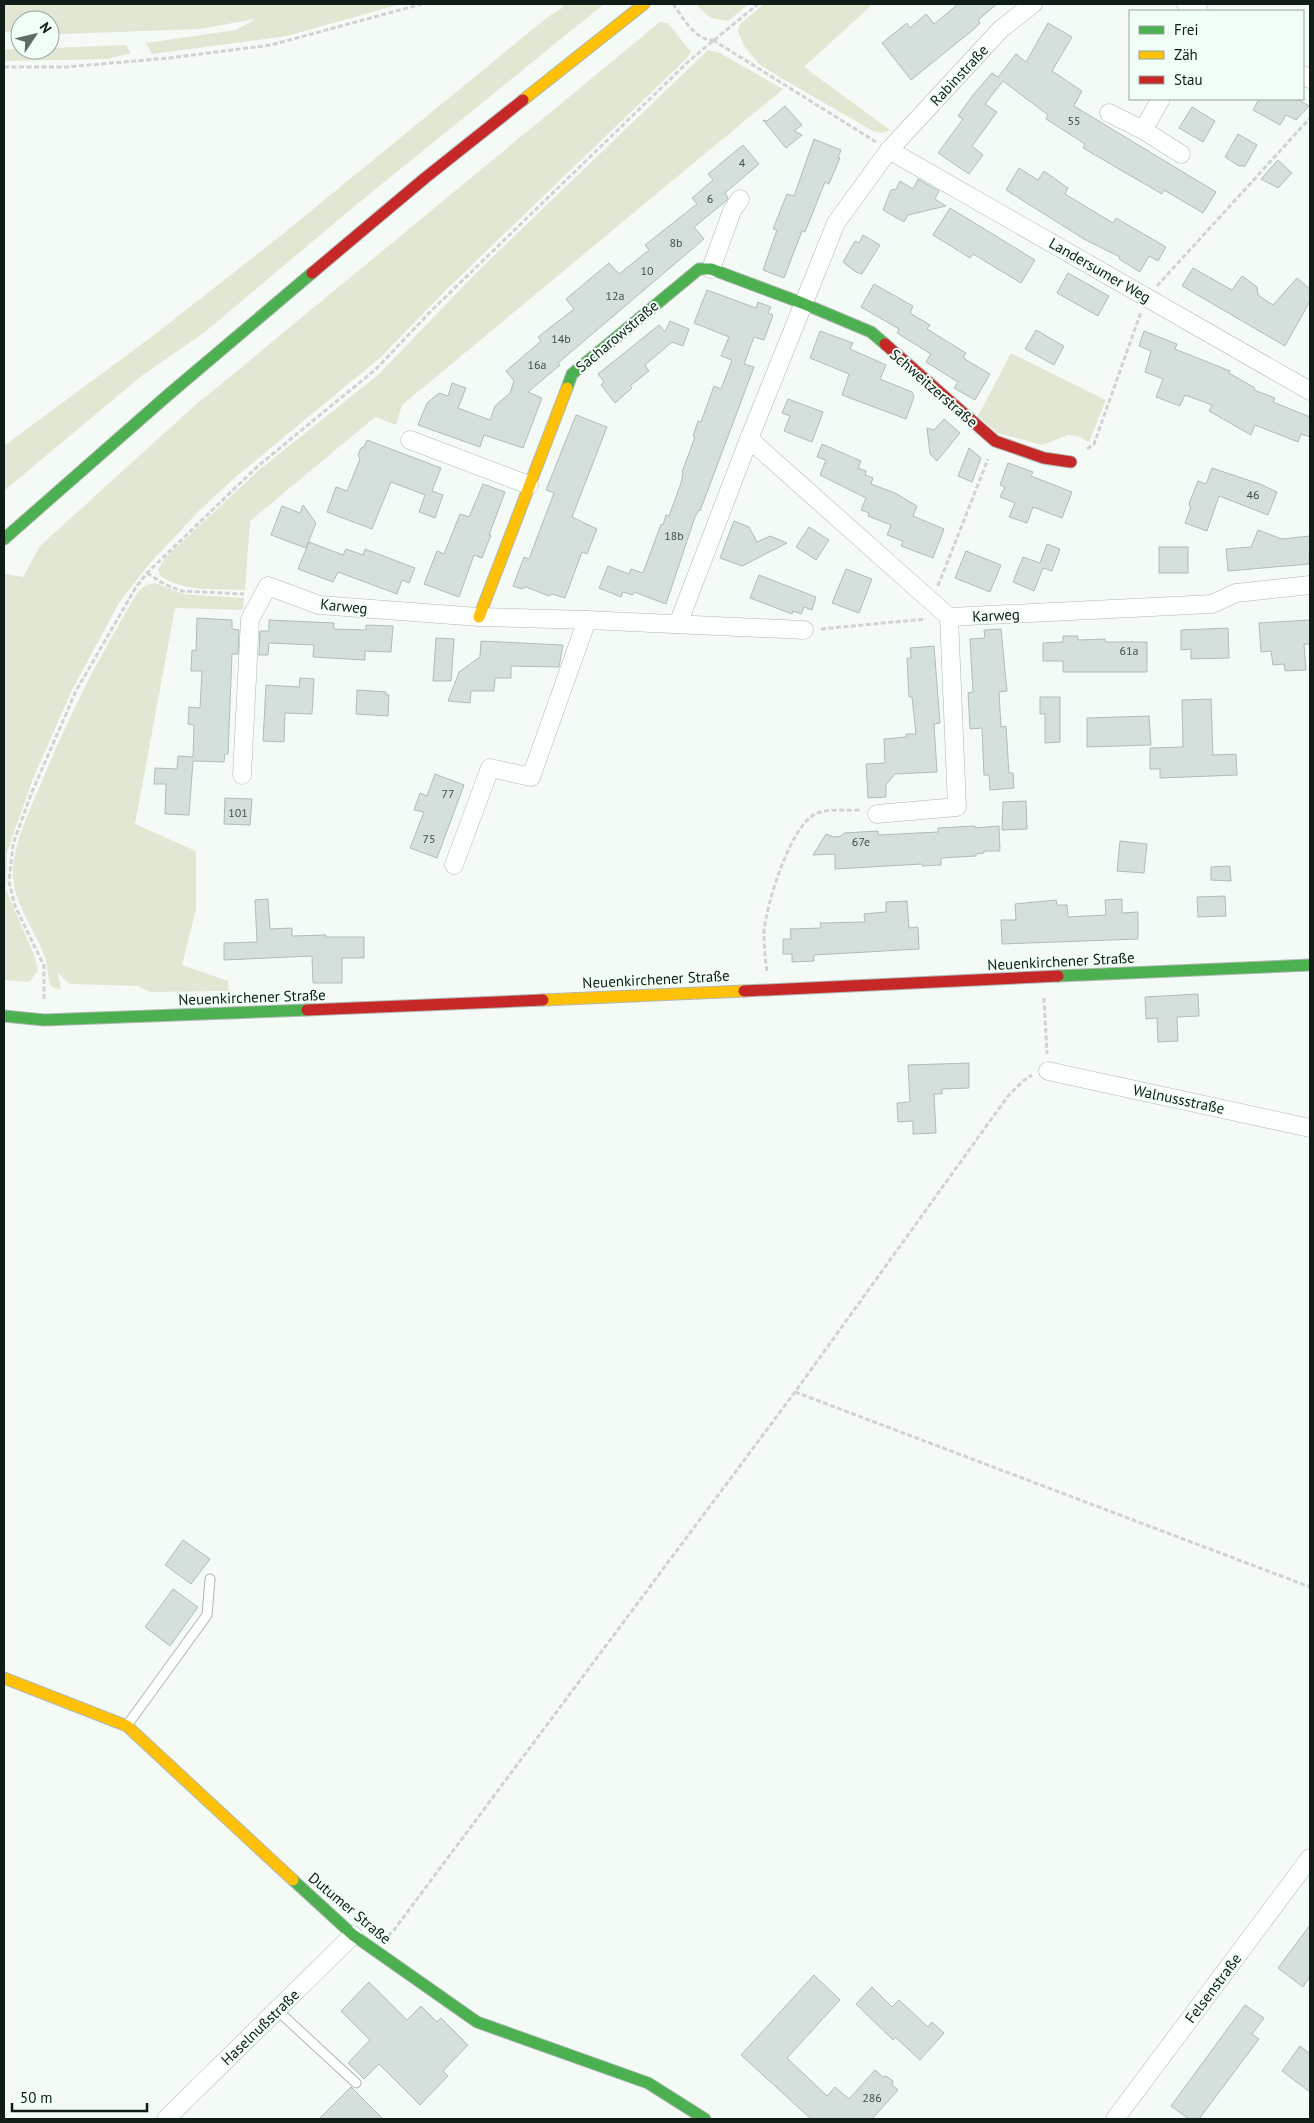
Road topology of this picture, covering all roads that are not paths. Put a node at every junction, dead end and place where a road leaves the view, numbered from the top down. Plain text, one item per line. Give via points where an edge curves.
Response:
1 (644, 4) edge
2 (1033, 4) edge
3 (1186, 4) edge
4 (1197, 10) edge
5 (1161, 100) edge
6 (1109, 113) dead end
7 (1143, 130) junction
8 (889, 150) junction
9 (1181, 154) dead end
10 (740, 199) dead end
11 (711, 268) junction
12 (802, 303) junction
13 (1310, 391) edge
14 (749, 439) junction
15 (410, 440) dead end
16 (1071, 462) road end
17 (530, 485) junction
18 (4, 539) edge
19 (1310, 586) edge
20 (479, 617) junction
21 (949, 617) junction
22 (587, 620) junction
23 (678, 624) junction
24 (804, 630) road end
25 (242, 775) dead end
26 (877, 814) road end
27 (454, 865) dead end
28 (1310, 964) edge
29 (4, 1016) edge
30 (1048, 1071) road end
31 (1310, 1128) edge
32 (210, 1579) dead end
33 (4, 1678) edge
34 (127, 1726) junction
35 (1310, 1858) edge
36 (353, 1935) junction
37 (277, 2010) junction
38 (356, 2083) dead end
39 (166, 2119) edge
40 (705, 2119) edge
41 (1115, 2119) edge

1 - 18 main road via 425,178 168,395
2 - 8 street, Rabinstraße via 1001,29
3 - 4 street
5 - 7 street
6 - 7 street
7 - 9 street
8 - 12 street via 836,222
8 - 13 street, Landersumer Weg
10 - 11 street via 732,211
11 - 12 main road
11 - 17 main road, Sacharowstraße via 699,269 572,374
12 - 14 street
12 - 16 main road, Schweitzerstraße via 871,332 995,441 1044,458
14 - 21 street
14 - 23 street
15 - 17 street
17 - 20 main road, Sacharowstraße
19 - 21 street, Karweg via 1236,593 1212,604
20 - 22 street, Karweg
20 - 25 street, Karweg via 319,605 268,586 250,619
21 - 26 street via 957,807
22 - 23 street, Karweg
22 - 27 street via 530,776 490,768
23 - 24 street, Karweg
28 - 29 main road, Neuenkirchener Straße via 409,1006 44,1020
30 - 31 street, Walnussstraße
32 - 34 lane via 207,1615
33 - 34 main road, Dutumer Straße
34 - 36 main road, Dutumer Straße
35 - 41 street, Felsenstraße
36 - 37 street, Haselnußstraße
36 - 40 main road, Dutumer Straße via 477,2022 648,2083
37 - 38 lane
37 - 39 street, Haselnußstraße

